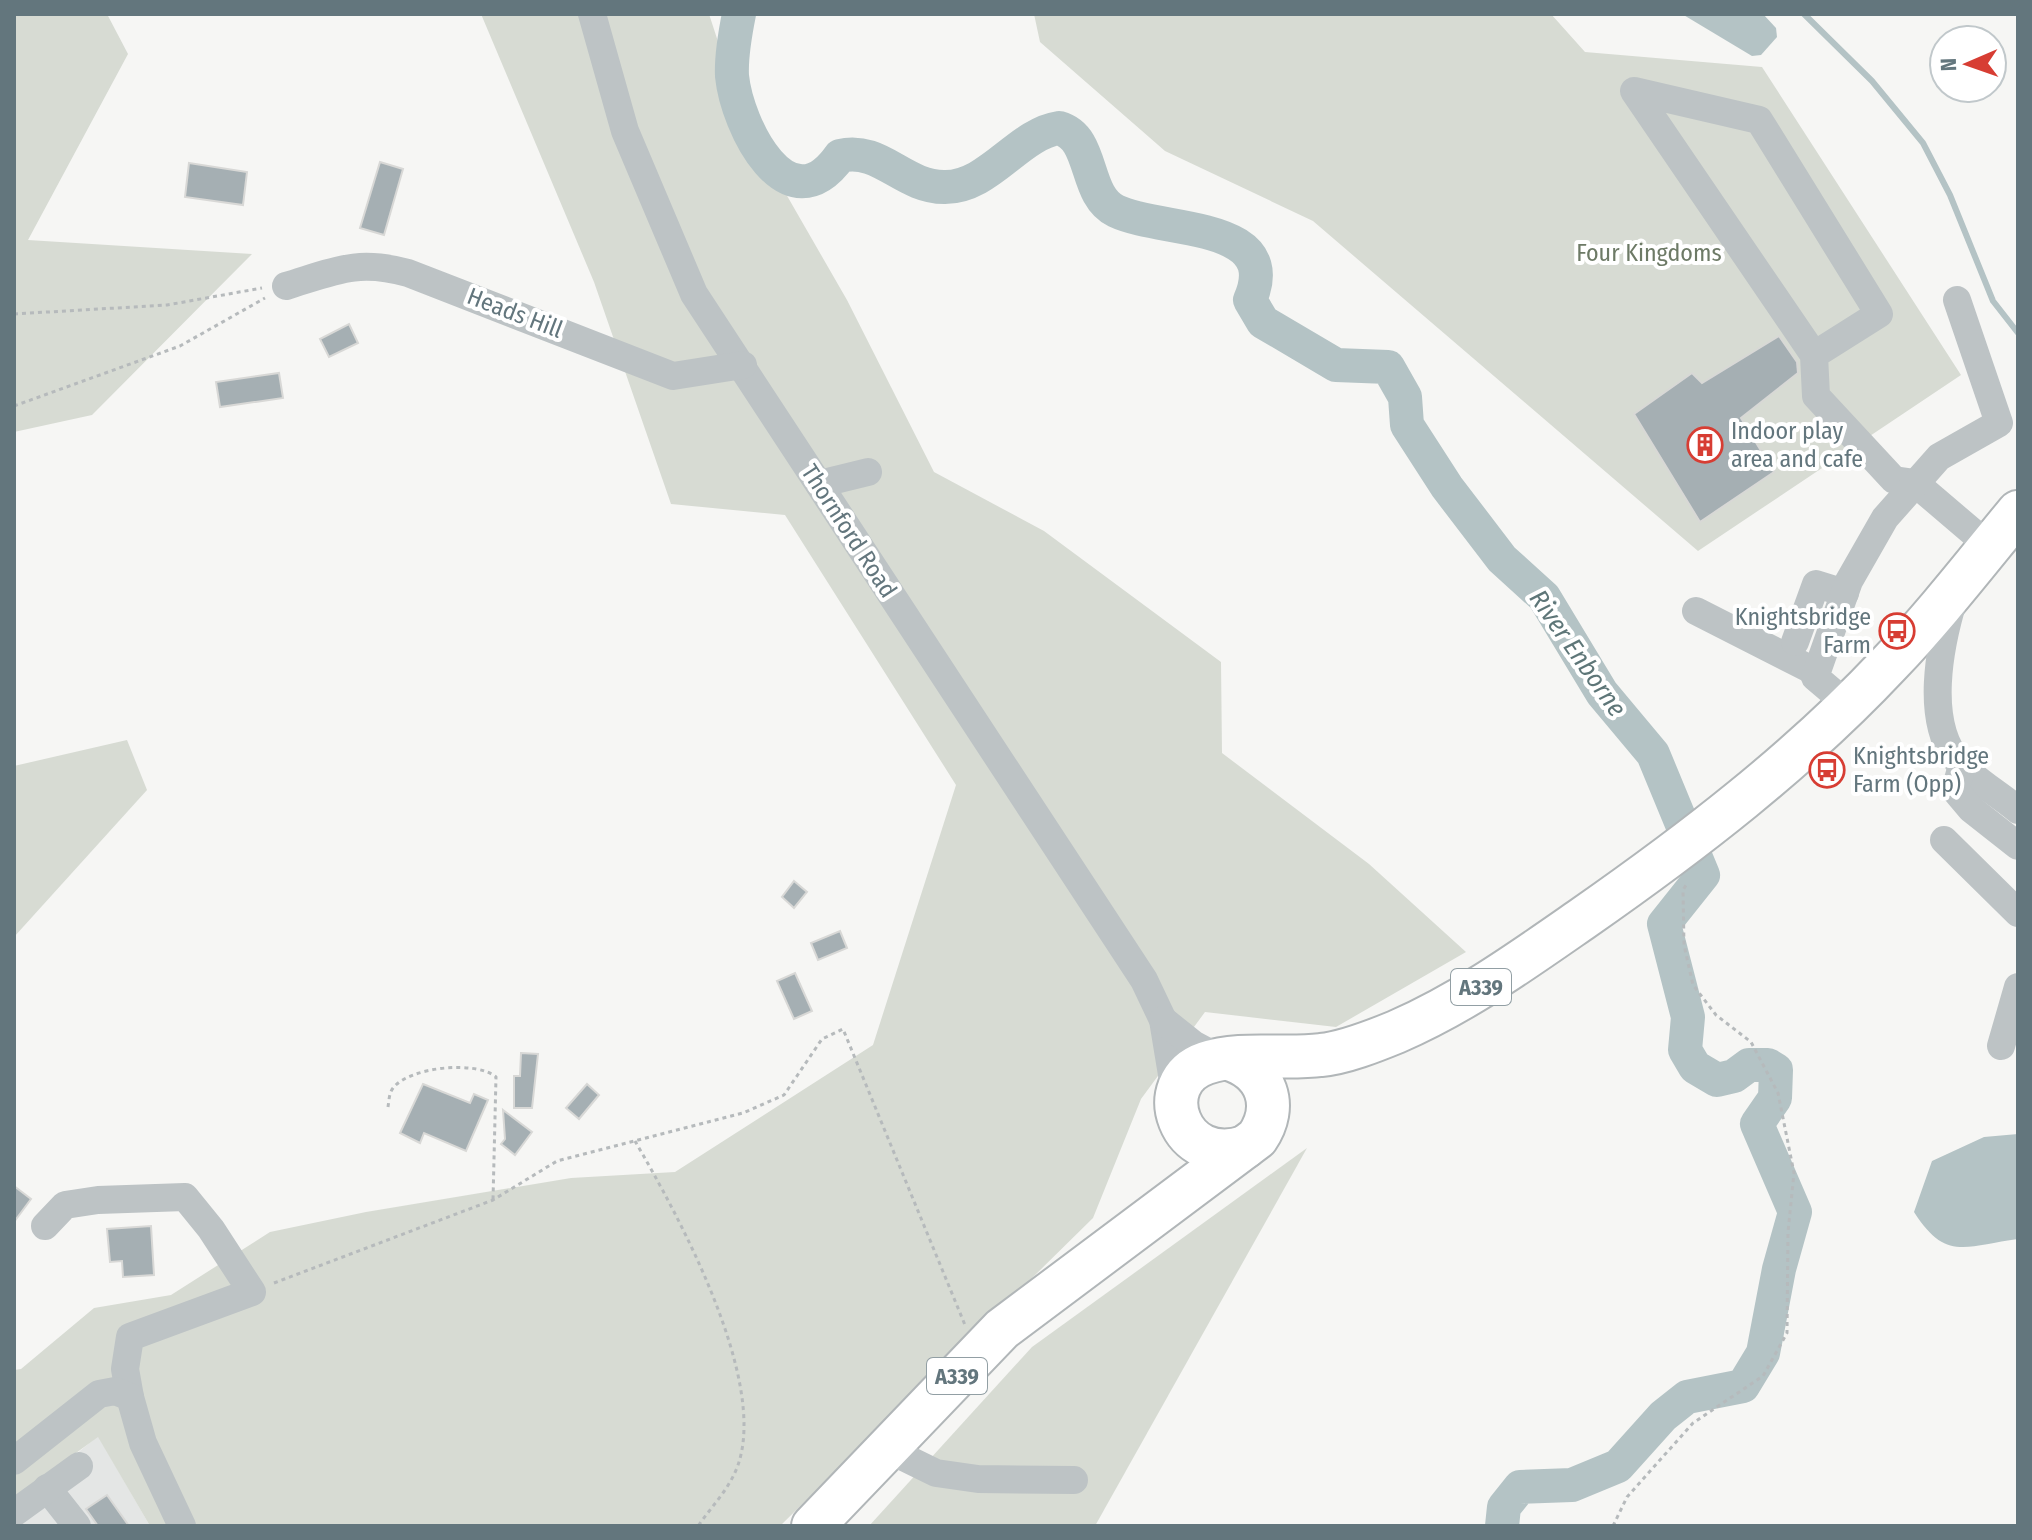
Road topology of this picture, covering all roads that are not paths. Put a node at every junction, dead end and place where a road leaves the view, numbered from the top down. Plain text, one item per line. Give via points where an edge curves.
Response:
1 (592, 14) edge
2 (286, 286) road end
3 (1957, 300) dead end
4 (1814, 355) junction
5 (743, 365) junction
6 (868, 472) dead end
7 (1915, 483) junction
8 (819, 484) junction
9 (2018, 512) edge
10 (1989, 546) junction
11 (1958, 583) junction
12 (1845, 593) junction
13 (1696, 611) dead end
14 (1795, 642) dead end
15 (1909, 643) junction
16 (1937, 680) junction
17 (1823, 689) junction
18 (1962, 766) junction
19 (2018, 810) edge
20 (1982, 818) junction
21 (2018, 846) edge
22 (2018, 913) edge
23 (2018, 987) edge
24 (1163, 1020) junction
25 (2001, 1046) dead end
26 (1323, 1055) junction
27 (1225, 1059) junction
28 (1270, 1110) junction
29 (1180, 1119) junction
30 (1245, 1147) junction
31 (45, 1226) dead end
32 (1116, 1242) junction
33 (130, 1397) junction
34 (887, 1449) junction
35 (14, 1461) edge
36 (79, 1466) dead end
37 (1074, 1480) dead end
38 (47, 1488) junction
39 (14, 1513) edge
40 (77, 1526) edge
41 (182, 1526) edge
42 (813, 1526) edge

1 - 5 street, Thornford Road via 625,131 694,294
2 - 5 street, Heads Hill via 359,264 380,265 673,376
3 - 7 street via 1999,423 1939,457
4 - 4 street via 1879,314 1759,120 1634,91
4 - 7 street via 1816,396 1894,480
5 - 8 street, Thornford Road
6 - 8 street
7 - 10 street
7 - 12 street via 1885,518
8 - 24 street, Thornford Road via 1144,980
9 - 10 highway, A339
10 - 11 highway, A339
11 - 15 highway, A339
11 - 16 street
12 - 14 street via 1816,584
12 - 17 street
13 - 17 street
15 - 16 street
15 - 17 highway, A339
16 - 18 street via 1946,738
17 - 26 highway, A339 via 1724,814 1624,890 1458,1001 1394,1033
18 - 19 street
18 - 20 street via 1955,790
20 - 21 street
20 - 22 street via 1948,844
23 - 25 street
24 - 27 street, Thornford Road via 1193,1044
24 - 29 street, Thornford Road
26 - 27 highway, A339
26 - 28 highway, A339 via 1290,1083
27 - 28 highway via 1257,1073 1269,1093
27 - 29 highway via 1196,1068 1185,1080
28 - 30 highway via 1266,1125
29 - 30 highway via 1196,1144 1211,1151
29 - 32 highway, A339 via 1155,1191
30 - 32 highway, A339
31 - 33 street via 65,1205 185,1197 252,1292 130,1337 125,1369
32 - 34 highway, A339 via 1002,1329
33 - 35 street via 115,1391 99,1394
33 - 41 street via 143,1443
34 - 37 street via 936,1473
34 - 42 highway, A339
36 - 38 street
38 - 39 street
38 - 40 street

